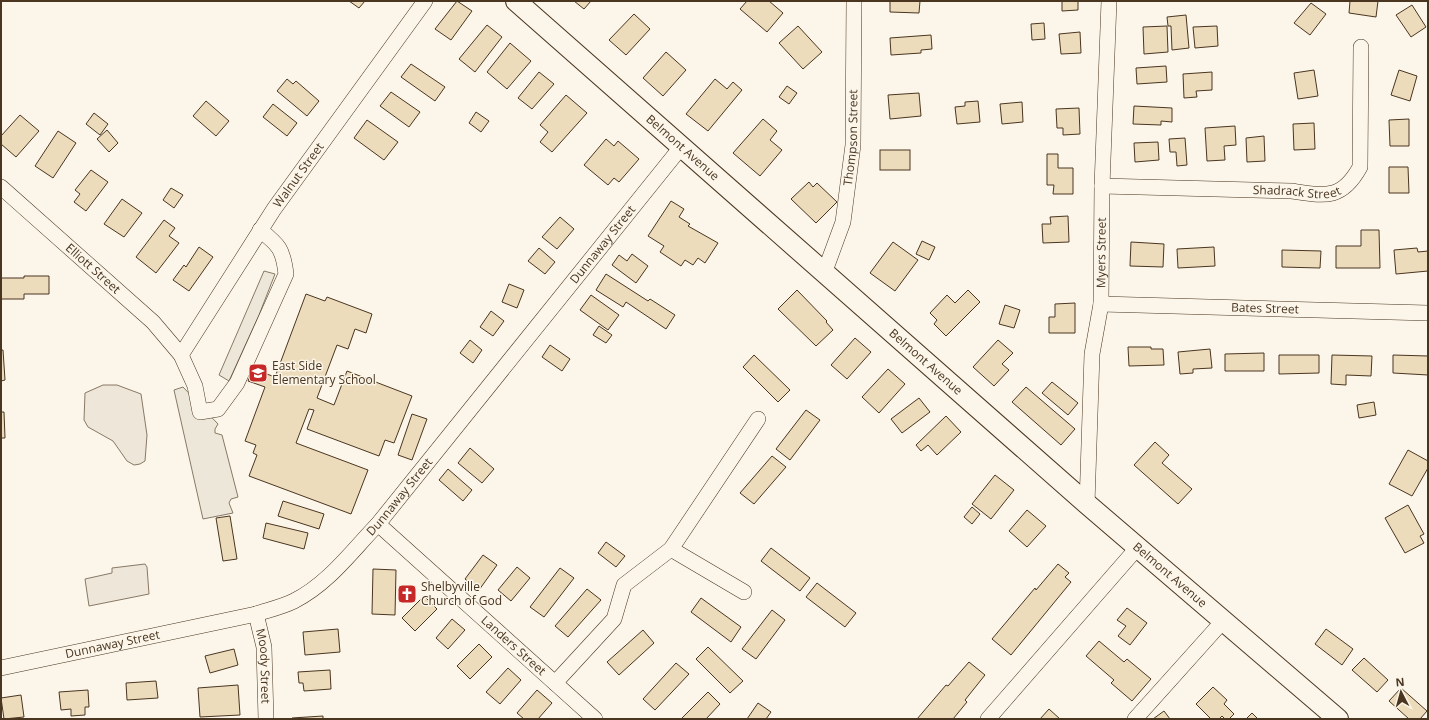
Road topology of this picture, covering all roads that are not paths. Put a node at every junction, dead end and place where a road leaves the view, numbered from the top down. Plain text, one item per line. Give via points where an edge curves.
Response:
1 (425, 1) edge
2 (516, 1) edge
3 (854, 1) edge
4 (1109, 1) edge
5 (1361, 47) dead end
6 (682, 146) junction
7 (1102, 186) junction
8 (1, 187) edge
9 (260, 230) junction
10 (825, 271) junction
11 (1101, 304) junction
12 (1428, 313) edge
13 (181, 355) junction
14 (758, 419) dead end
15 (1087, 504) junction
16 (378, 524) junction
17 (1138, 547) junction
18 (671, 549) junction
19 (744, 592) dead end
20 (256, 614) junction
21 (1223, 621) junction
22 (1, 668) edge
23 (555, 683) junction
24 (266, 719) edge
25 (595, 719) edge
26 (988, 719) edge
27 (1135, 719) edge
28 (1338, 719) edge

1 - 9 street, Walnut Street
2 - 6 main road, Belmont Avenue
3 - 10 street, Thompson Street via 852,145 843,222
4 - 7 street, Myers Street
5 - 7 street, Shadrack Street via 1360,167 1352,181 1340,191 1321,195 1292,191
6 - 10 main road, Belmont Avenue
6 - 16 street, Dunnaway Street
7 - 11 street, Myers Street
8 - 13 street, Elliott Street via 154,322
9 - 13 street, Walnut Street
9 - 13 street, Elliott Street via 278,244 284,255 286,274 237,383 218,409 200,412 194,386
10 - 15 main road, Belmont Avenue
11 - 12 street, Bates Street
11 - 15 street, Myers Street via 1092,354
14 - 18 street
15 - 17 main road, Belmont Avenue
16 - 20 street, Dunnaway Street via 331,574 312,589 294,601
16 - 23 street, Landers Street
17 - 21 main road, Belmont Avenue
17 - 26 street
18 - 19 street
18 - 23 street via 624,585 614,619
20 - 22 street, Dunnaway Street
20 - 24 street, Moody Street via 264,647
21 - 27 street
21 - 28 main road, Belmont Avenue
23 - 25 street, Landers Street

